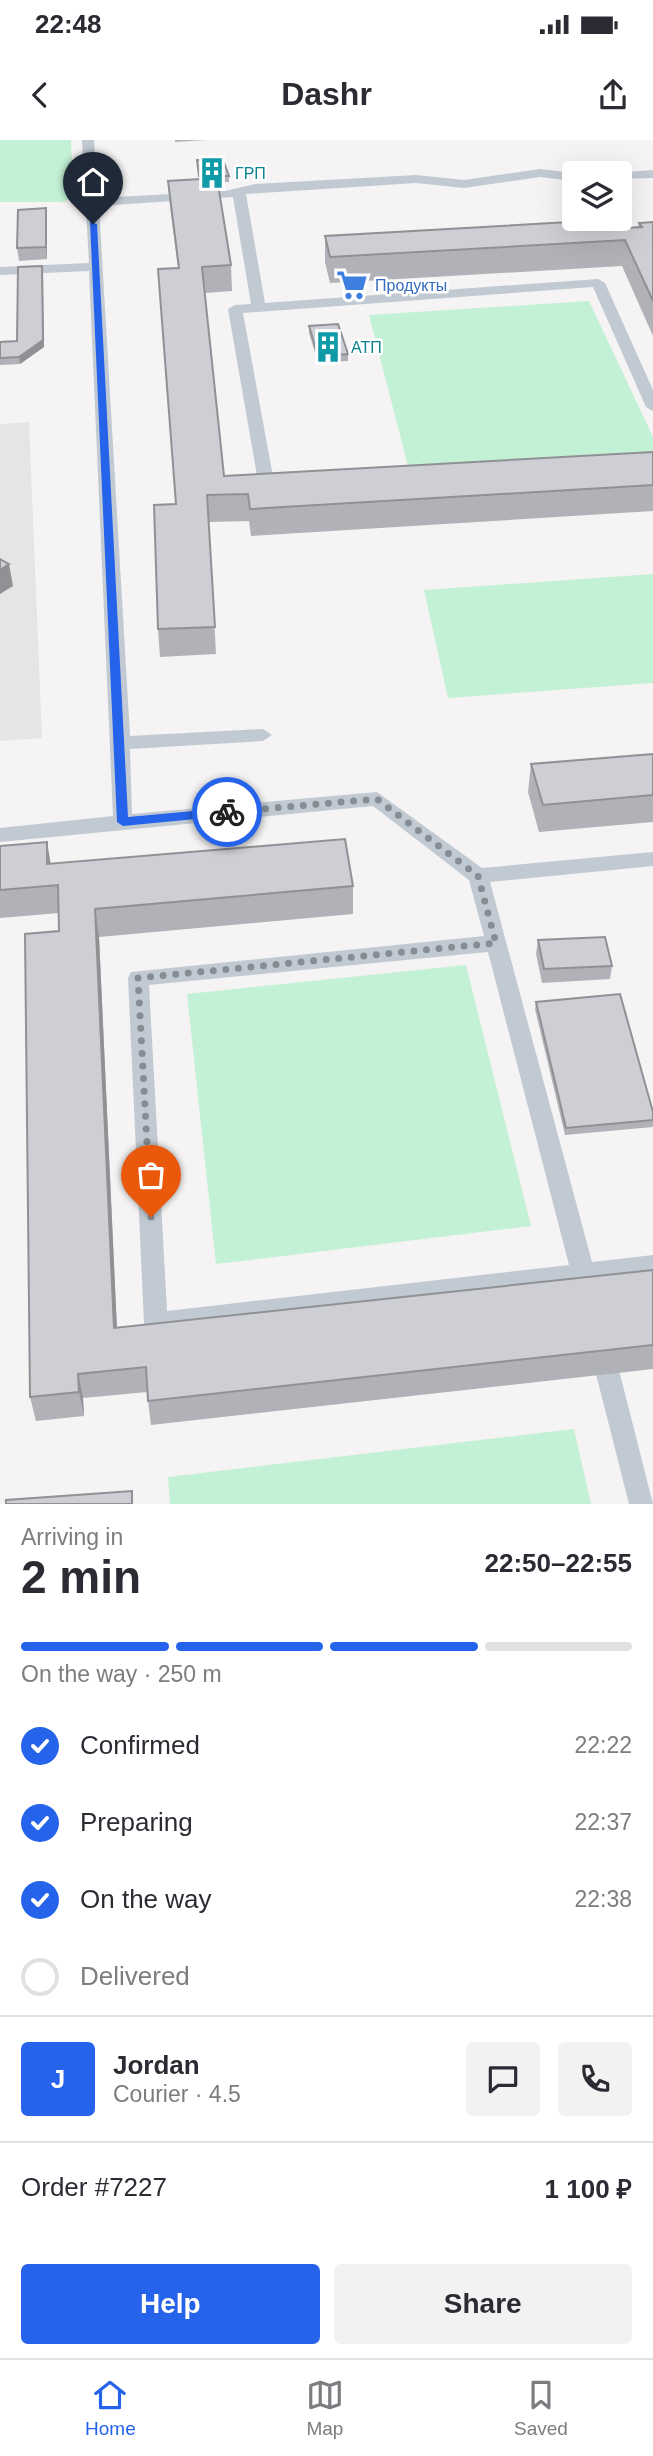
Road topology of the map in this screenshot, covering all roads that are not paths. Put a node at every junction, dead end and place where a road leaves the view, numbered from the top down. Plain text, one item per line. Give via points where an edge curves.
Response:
1 (88, 140) edge
2 (653, 174) edge
3 (632, 175) edge
4 (562, 176) edge
5 (239, 192) junction
6 (92, 202) junction
7 (95, 267) junction
8 (0, 271) edge
9 (259, 307) junction
10 (651, 397) edge
11 (293, 486) edge
12 (263, 735) dead end
13 (121, 743) junction
14 (123, 822) junction
15 (0, 835) edge
16 (653, 859) edge
17 (478, 876) junction
18 (496, 943) junction
19 (653, 1266) edge
20 (584, 1276) junction
21 (591, 1302) edge
22 (608, 1374) edge
23 (642, 1504) edge

1 - 6 lane
2 - 3 lane
4 - 5 lane via 540,173 464,184 416,179
5 - 6 lane
5 - 9 lane
6 - 7 lane
7 - 8 lane
7 - 13 lane
9 - 10 lane via 598,284
9 - 11 lane via 235,309 267,487
12 - 13 lane
13 - 14 lane
14 - 15 lane
14 - 17 lane via 377,799
16 - 17 lane
17 - 18 lane
18 - 20 lane
18 - 20 lane via 138,978 156,1323
19 - 20 lane
20 - 21 lane
22 - 23 lane

